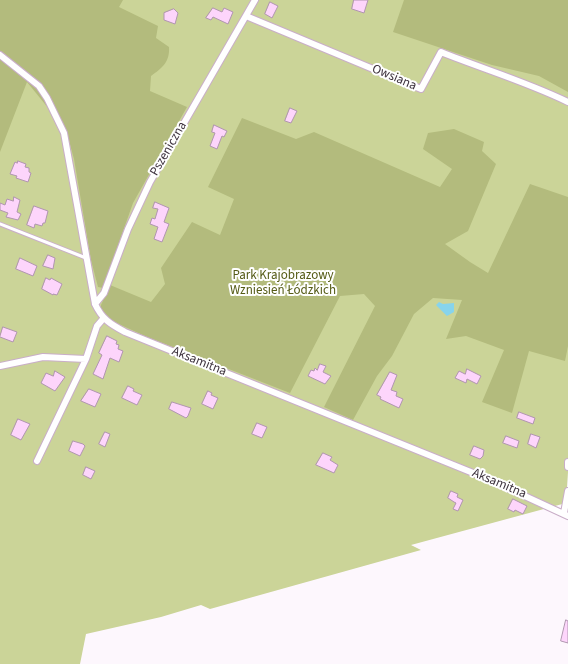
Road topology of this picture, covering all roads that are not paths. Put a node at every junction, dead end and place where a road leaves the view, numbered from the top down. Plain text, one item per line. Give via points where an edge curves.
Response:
1 (255, 0) edge
2 (246, 16) junction
3 (0, 55) edge
4 (568, 102) edge
5 (0, 224) edge
6 (86, 258) junction
7 (95, 304) junction
8 (103, 319) junction
9 (86, 359) junction
10 (0, 366) edge
11 (37, 461) dead end
12 (568, 462) edge
13 (568, 467) edge
14 (568, 491) edge
15 (566, 514) edge

1 - 2 street, Pszeniczna
2 - 4 street, Owsiana via 421,89 441,52
2 - 7 street, Pszeniczna via 150,182 128,229 104,293
3 - 6 street via 39,86 64,133
5 - 6 lane
6 - 7 street
7 - 8 street
8 - 9 street via 97,326
8 - 15 street, Aksamitna via 125,332 488,479
9 - 10 street via 43,358
9 - 11 street
12 - 13 street
14 - 15 street

